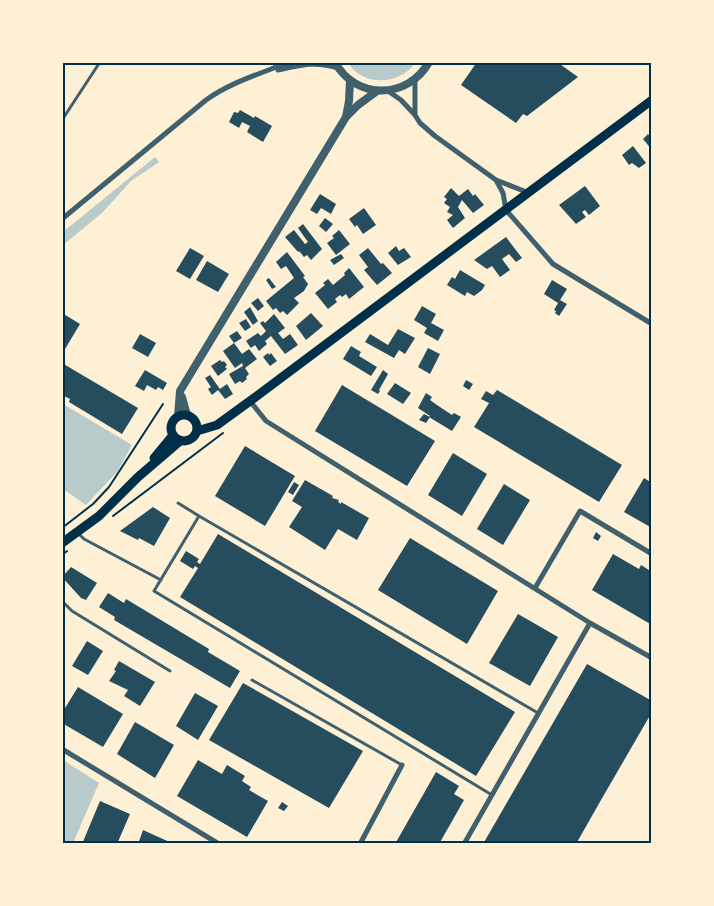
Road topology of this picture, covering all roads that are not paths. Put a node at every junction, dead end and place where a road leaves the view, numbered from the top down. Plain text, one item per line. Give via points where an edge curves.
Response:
1 (100, 62) edge
2 (289, 62) edge
3 (429, 62) edge
4 (336, 65) edge
5 (260, 74) junction
6 (415, 80) junction
7 (350, 81) junction
8 (378, 91) junction
9 (388, 91) junction
10 (652, 100) edge
11 (415, 115) junction
12 (346, 117) junction
13 (62, 120) edge
14 (496, 180) junction
15 (529, 193) junction
16 (506, 210) junction
17 (62, 219) edge
18 (652, 324) edge
19 (250, 402) junction
20 (182, 415) junction
21 (197, 428) junction
22 (176, 438) junction
23 (178, 503) dead end
24 (199, 516) junction
25 (77, 532) junction
26 (62, 543) edge
27 (652, 554) edge
28 (161, 580) junction
29 (535, 588) junction
30 (62, 601) edge
31 (590, 623) junction
32 (652, 658) edge
33 (170, 671) dead end
34 (252, 680) dead end
35 (539, 713) junction
36 (62, 749) edge
37 (402, 765) joint
38 (492, 795) junction
39 (219, 844) edge
40 (360, 844) edge
41 (464, 844) edge

1 - 13 lane
2 - 5 street
3 - 6 street
4 - 5 street via 309,63
4 - 7 street
5 - 17 street via 238,81 206,100
6 - 9 street
6 - 11 street
7 - 8 street via 362,88
7 - 12 street
8 - 9 street
8 - 12 street
9 - 11 street
10 - 15 main road
11 - 14 street via 434,136
12 - 20 street via 180,390
14 - 15 street
14 - 16 street via 503,193
15 - 16 main road
16 - 18 street via 552,264
16 - 19 main road
19 - 21 main road via 218,425
19 - 29 street via 266,421
20 - 21 main road via 193,418
20 - 22 main road via 172,422 171,431
21 - 22 main road via 193,438 185,441
22 - 25 main road via 99,516
23 - 24 lane
24 - 28 lane
24 - 35 lane
25 - 26 main road
25 - 28 lane via 84,539
27 - 29 street via 580,511
28 - 38 lane via 154,591
29 - 31 street
30 - 33 lane via 72,611
31 - 32 street
31 - 35 street
34 - 37 lane
35 - 38 street
36 - 39 street
37 - 40 street
38 - 41 street

